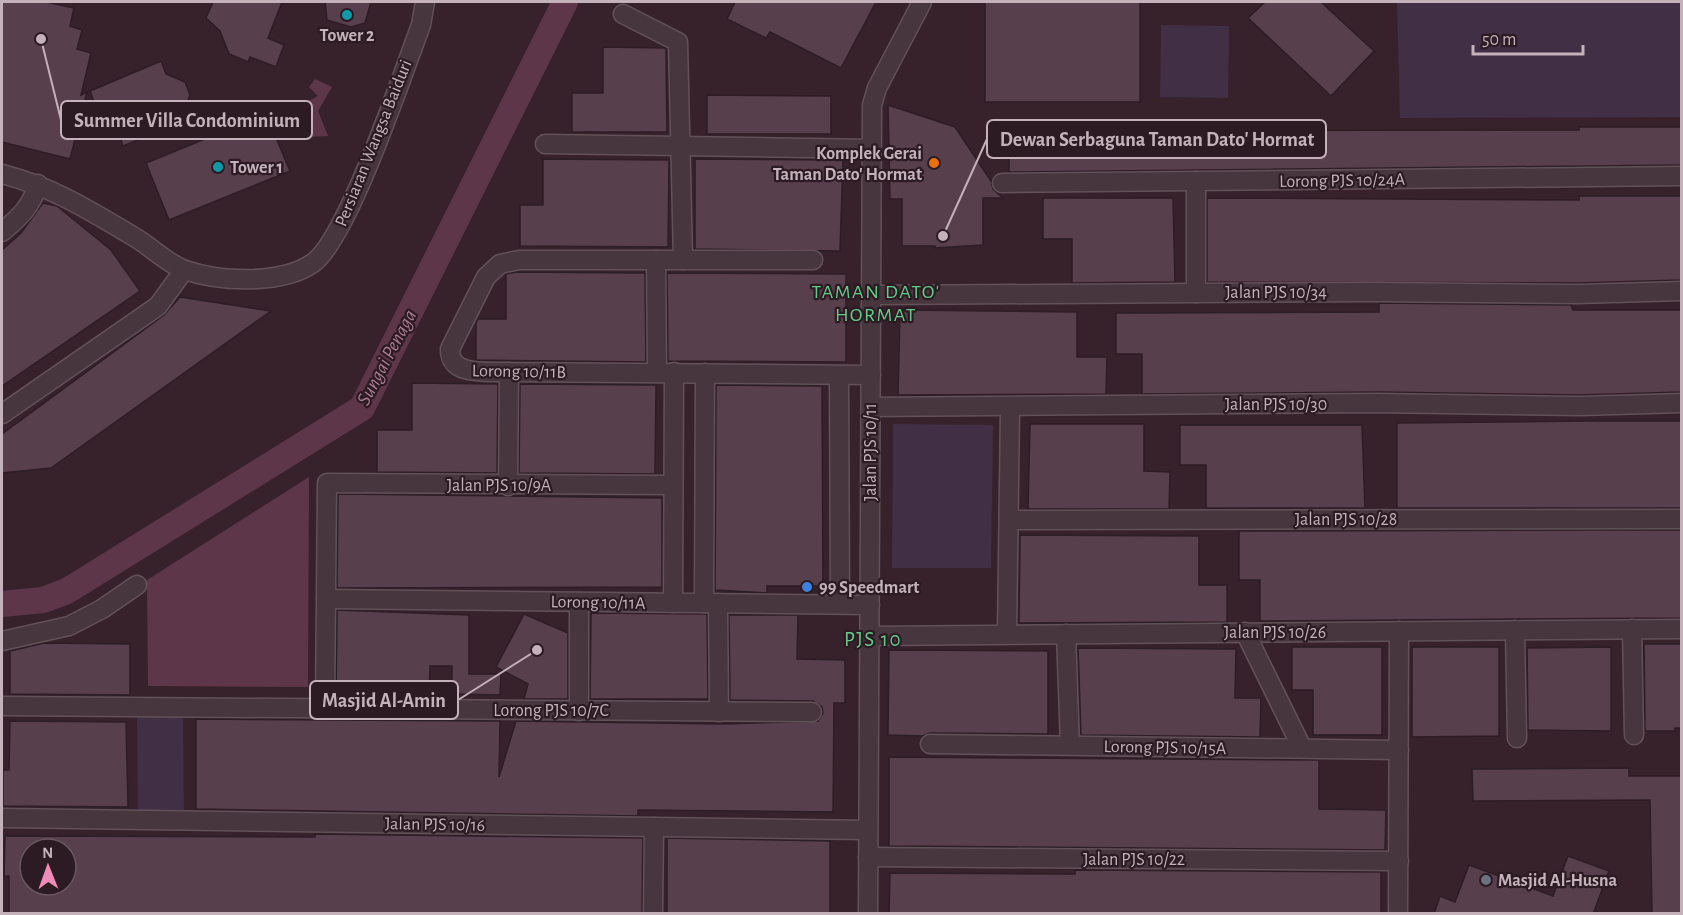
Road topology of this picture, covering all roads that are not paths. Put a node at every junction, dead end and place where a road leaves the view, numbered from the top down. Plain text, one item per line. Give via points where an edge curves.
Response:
1 (425, 2) edge
2 (921, 2) edge
3 (623, 14) dead end
4 (545, 144) dead end
5 (680, 146) junction
6 (872, 149) junction
7 (2, 174) edge
8 (1682, 176) edge
9 (1196, 181) junction
10 (1002, 183) dead end
11 (38, 184) junction
12 (2, 232) edge
13 (656, 260) junction
14 (683, 260) junction
15 (813, 260) dead end
16 (184, 270) junction
17 (1682, 291) edge
18 (1196, 293) junction
19 (871, 295) junction
20 (509, 372) junction
21 (666, 372) junction
22 (705, 373) junction
23 (840, 375) junction
24 (871, 375) junction
25 (1682, 403) edge
26 (871, 408) junction
27 (1010, 408) junction
28 (2, 414) edge
29 (672, 485) junction
30 (508, 486) junction
31 (1682, 519) edge
32 (1010, 520) junction
33 (137, 585) dead end
34 (326, 599) junction
35 (579, 602) junction
36 (673, 603) junction
37 (711, 603) junction
38 (840, 604) junction
39 (870, 605) junction
40 (1632, 629) junction
41 (1682, 629) edge
42 (1515, 630) junction
43 (1399, 631) junction
44 (1245, 632) junction
45 (1007, 634) junction
46 (1066, 634) junction
47 (869, 636) junction
48 (2, 641) edge
49 (2, 706) edge
50 (325, 709) junction
51 (579, 711) junction
52 (719, 712) junction
53 (812, 712) dead end
54 (1634, 735) dead end
55 (1517, 738) dead end
56 (930, 744) dead end
57 (1070, 745) junction
58 (1302, 748) junction
59 (1399, 750) junction
60 (2, 818) edge
61 (654, 827) junction
62 (868, 830) junction
63 (868, 857) junction
64 (1399, 861) junction
65 (653, 914) edge
66 (868, 914) edge
67 (1398, 914) edge

1 - 16 street, Persiaran Wangsa Baiduri via 370,159 336,235 315,262 276,278 239,279
2 - 6 street, Jalan PJS 10/11 via 875,97
3 - 5 street via 678,42
4 - 5 street
5 - 6 street
5 - 14 street
6 - 19 street, Jalan PJS 10/11
7 - 11 street, Persiaran Wangsa Baiduri
8 - 9 street, Lorong PJS 10/24A
9 - 10 street, Lorong PJS 10/24A
9 - 18 street
11 - 12 street via 25,213
11 - 16 street, Persiaran Wangsa Baiduri via 73,200
13 - 14 street, Lorong 10/11B
13 - 20 street, Lorong 10/11B via 519,260 500,264 486,277 450,349 450,358 463,369
13 - 21 street
14 - 15 street, Lorong 10/11B
16 - 28 street via 158,306
17 - 18 street, Jalan PJS 10/34
18 - 19 street, Jalan PJS 10/34
19 - 24 street, Jalan PJS 10/11
20 - 21 street, Lorong 10/11B
20 - 30 street
21 - 22 street, Lorong 10/11B
21 - 29 street
22 - 23 street, Lorong 10/11B
22 - 37 street
23 - 24 street, Lorong 10/11B
23 - 38 street
24 - 26 street, Jalan PJS 10/11
25 - 27 street, Jalan PJS 10/30
26 - 27 street, Jalan PJS 10/30
26 - 39 street, Jalan PJS 10/11
27 - 32 street
29 - 30 street, Jalan PJS 10/9A
29 - 36 street
30 - 34 street, Jalan PJS 10/9A via 327,483
31 - 32 street, Jalan PJS 10/28
32 - 45 street
33 - 48 street via 69,626
34 - 35 street, Lorong 10/11A
34 - 50 street
35 - 36 street, Lorong 10/11A
35 - 51 street
36 - 37 street, Lorong 10/11A
37 - 38 street, Lorong 10/11A
37 - 52 street
38 - 39 street, Lorong 10/11A
39 - 47 street, Jalan PJS 10/11
40 - 41 street, Jalan PJS 10/26
40 - 42 street, Jalan PJS 10/26
40 - 54 street
42 - 43 street, Jalan PJS 10/26
42 - 55 street
43 - 44 street, Jalan PJS 10/26
43 - 59 street
44 - 46 street, Jalan PJS 10/26
44 - 58 street
45 - 46 street, Jalan PJS 10/26
45 - 47 street, Jalan PJS 10/26
46 - 57 street
47 - 62 street, Jalan PJS 10/11
49 - 50 street, Lorong PJS 10/7C
50 - 51 street, Lorong PJS 10/7C
51 - 52 street, Lorong PJS 10/7C
52 - 53 street, Lorong PJS 10/7C
56 - 57 street, Lorong PJS 10/15A
57 - 58 street, Lorong PJS 10/15A
58 - 59 street, Lorong PJS 10/15A
59 - 64 street
60 - 61 street, Jalan PJS 10/16
61 - 62 street, Jalan PJS 10/16
61 - 65 street
62 - 63 street, Jalan PJS 10/11
63 - 64 street, Jalan PJS 10/22
63 - 66 street, Jalan PJS 10/11
64 - 67 street

